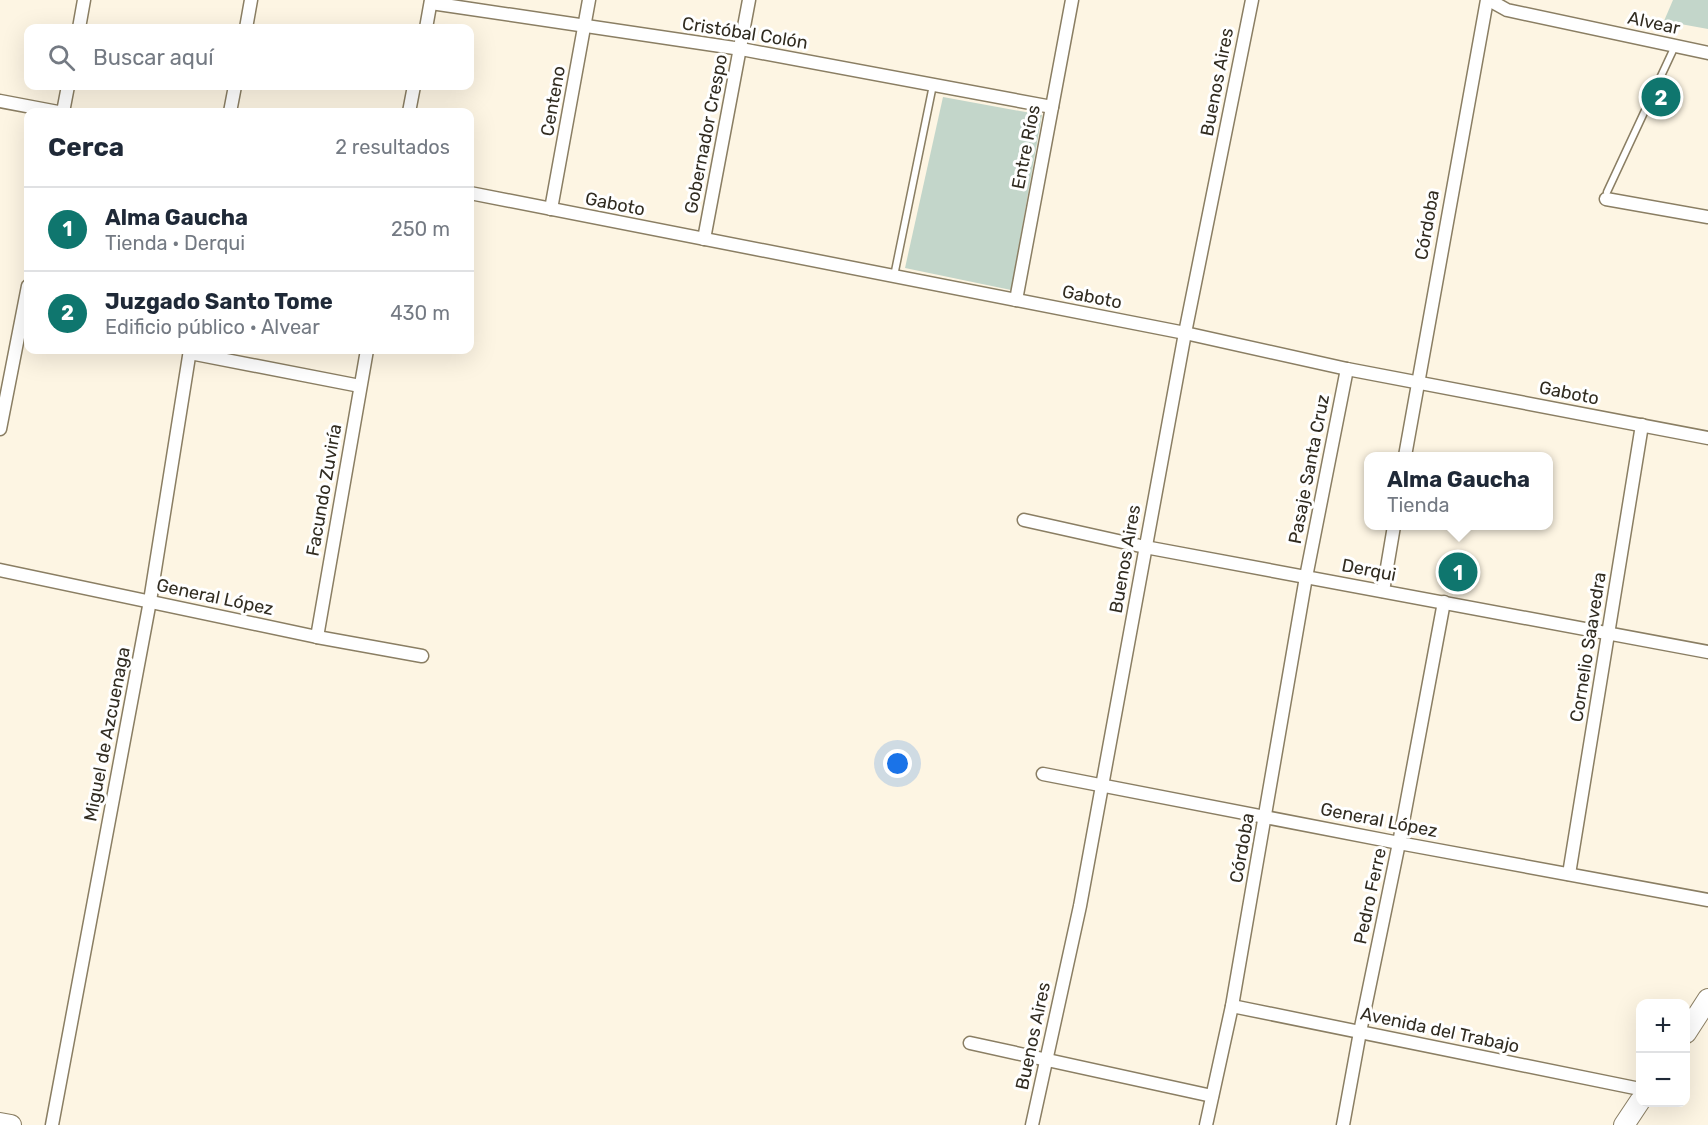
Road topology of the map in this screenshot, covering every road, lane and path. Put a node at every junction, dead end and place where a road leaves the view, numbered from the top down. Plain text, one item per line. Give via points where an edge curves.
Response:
1 (84, 0) edge
2 (251, 0) edge
3 (589, 0) edge
4 (749, 0) edge
5 (1072, 0) edge
6 (1252, 0) edge
7 (1488, 0) edge
8 (431, 1) edge
9 (80, 24) edge
10 (247, 24) edge
11 (427, 24) edge
12 (585, 26) junction
13 (1675, 46) junction
14 (741, 49) junction
15 (1708, 53) edge
16 (933, 85) junction
17 (67, 90) edge
18 (234, 90) edge
19 (413, 90) edge
20 (0, 101) edge
21 (1052, 107) junction
22 (37, 108) edge
23 (64, 108) edge
24 (231, 108) edge
25 (410, 108) edge
26 (474, 194) edge
27 (1607, 196) joint
28 (552, 209) junction
29 (1708, 216) edge
30 (704, 239) junction
31 (893, 276) junction
32 (1016, 300) junction
33 (24, 306) edge
34 (1185, 333) junction
35 (190, 354) edge
36 (205, 354) edge
37 (366, 354) edge
38 (1347, 369) junction
39 (1417, 382) junction
40 (360, 386) junction
41 (1642, 425) junction
42 (0, 429) edge
43 (1708, 438) edge
44 (1406, 452) edge
45 (1024, 520) dead end
46 (1393, 530) edge
47 (1145, 547) junction
48 (0, 570) edge
49 (1306, 577) junction
50 (1383, 591) junction
51 (150, 601) junction
52 (1444, 602) junction
53 (1608, 633) junction
54 (317, 637) junction
55 (1708, 652) edge
56 (422, 656) dead end
57 (1043, 774) dead end
58 (1103, 785) junction
59 (1266, 816) junction
60 (1399, 843) junction
61 (1569, 874) junction
62 (1708, 900) edge
63 (1708, 999) edge
64 (1232, 1006) junction
65 (1690, 1027) edge
66 (1360, 1032) junction
67 (970, 1043) dead end
68 (1047, 1061) junction
69 (1636, 1088) edge
70 (1212, 1096) junction
71 (1637, 1107) edge
72 (0, 1123) edge
73 (11, 1125) edge
74 (52, 1125) edge
75 (1032, 1125) edge
76 (1206, 1125) edge
77 (1344, 1125) edge
78 (1624, 1125) edge

1 - 9 street
2 - 10 street
3 - 12 street, Centeno
4 - 14 street, Gobernador Crespo
5 - 21 street, Entre Ríos
6 - 34 street, Buenos Aires
7 - 13 street, Alvear via 1507,10
7 - 39 street, Córdoba
8 - 11 street
8 - 12 street, Cristóbal Colón
12 - 14 street, Cristóbal Colón
12 - 28 street, Centeno
13 - 15 street, Alvear
13 - 27 lane
14 - 16 street, Cristóbal Colón
14 - 30 street, Gobernador Crespo
16 - 21 street, Cristóbal Colón
16 - 31 lane
17 - 23 street
18 - 24 street
19 - 25 street
20 - 22 street
21 - 32 street, Entre Ríos
26 - 28 street, Gaboto
27 - 29 street
28 - 30 street, Gaboto
30 - 31 street, Gaboto
31 - 32 street, Gaboto
32 - 34 street, Gaboto
33 - 42 street
34 - 38 street, Gaboto
34 - 47 street, Buenos Aires
35 - 51 street, Miguel de Azcuenaga
36 - 40 street
37 - 40 street, Facundo Zuviría
38 - 39 street, Gaboto
38 - 49 street, Pasaje Santa Cruz
39 - 41 street, Gaboto
39 - 44 street, Córdoba
40 - 54 street, Facundo Zuviría
41 - 43 street, Gaboto
41 - 53 street, Cornelio Saavedra
45 - 47 street, Derqui
46 - 50 street
47 - 49 street, Derqui
47 - 58 street, Buenos Aires
48 - 51 street, General López
49 - 50 street, Derqui
49 - 59 street, Córdoba
50 - 52 street, Derqui
51 - 54 street, General López
51 - 74 street, Miguel de Azcuenaga
52 - 53 street, Derqui
52 - 60 street, Pedro Ferre
53 - 55 street, Derqui
53 - 61 street, Cornelio Saavedra
54 - 56 street, General López
57 - 58 street, General López
58 - 59 street, General López
58 - 68 street, Buenos Aires
59 - 60 street, General López
59 - 64 street, Córdoba
60 - 61 street, General López
60 - 66 street, Pedro Ferre
61 - 62 street, General López
63 - 65 main road
64 - 66 street, Avenida del Trabajo
64 - 70 street, Córdoba
66 - 69 street, Avenida del Trabajo
66 - 77 street, Pedro Ferre
67 - 68 street
68 - 70 street
68 - 75 street, Buenos Aires
70 - 76 street, Córdoba
71 - 78 main road
72 - 73 main road

